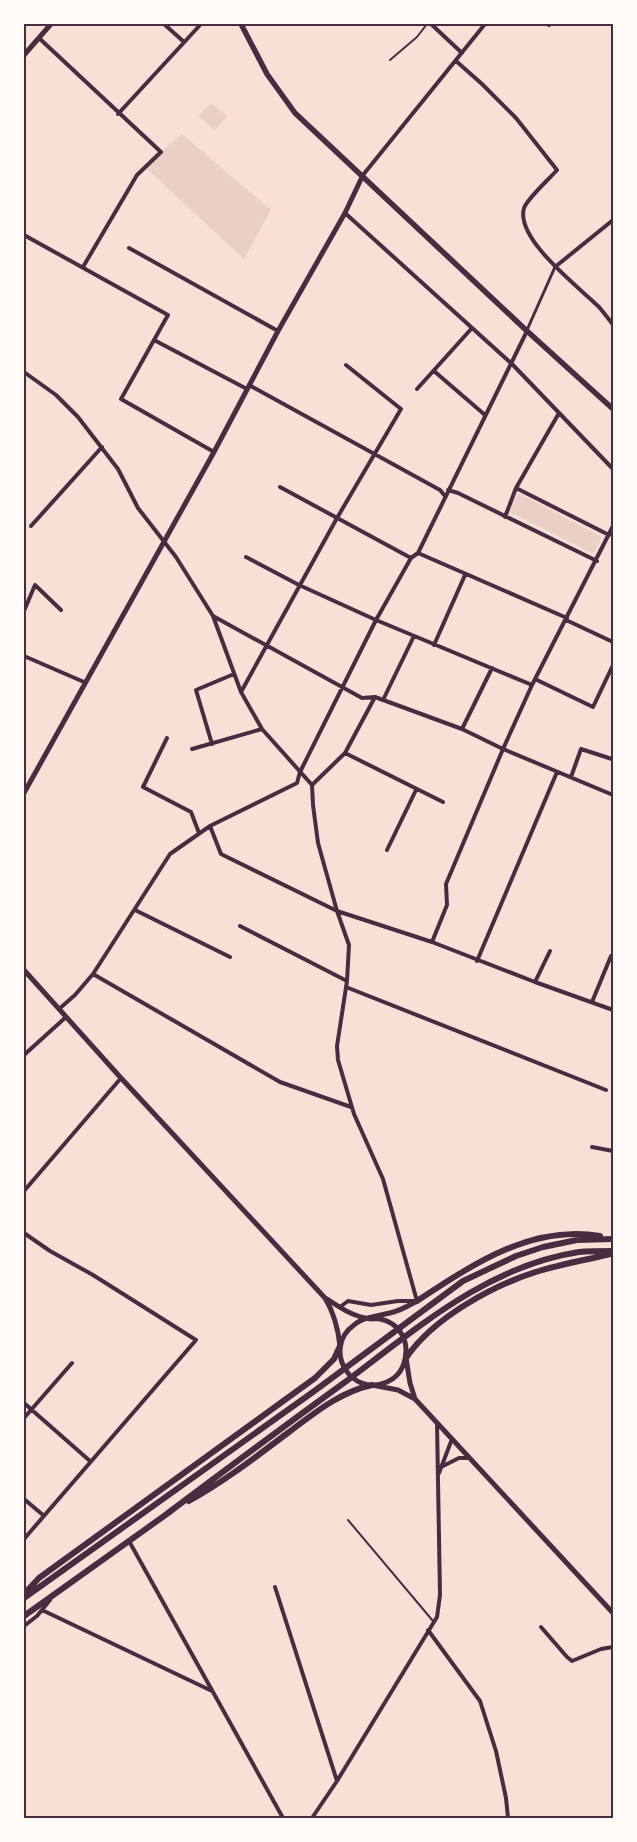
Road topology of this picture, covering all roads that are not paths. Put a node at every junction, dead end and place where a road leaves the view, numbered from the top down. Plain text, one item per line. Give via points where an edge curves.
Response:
1 (51, 24) edge
2 (164, 24) edge
3 (201, 24) edge
4 (241, 24) edge
5 (429, 24) edge
6 (485, 24) edge
7 (39, 38) junction
8 (184, 42) junction
9 (462, 53) junction
10 (24, 55) edge
11 (390, 60) dead end
12 (456, 61) junction
13 (118, 114) junction
14 (363, 175) junction
15 (344, 213) junction
16 (613, 220) edge
17 (24, 236) edge
18 (130, 248) dead end
19 (83, 267) junction
20 (555, 267) junction
21 (613, 325) edge
22 (472, 328) junction
23 (278, 331) junction
24 (527, 331) junction
25 (154, 340) junction
26 (512, 364) junction
27 (346, 366) dead end
28 (434, 371) junction
29 (24, 372) edge
30 (248, 387) junction
31 (417, 389) dead end
32 (613, 409) edge
33 (559, 413) junction
34 (485, 415) junction
35 (102, 447) junction
36 (214, 452) junction
37 (374, 453) junction
38 (613, 469) edge
39 (280, 487) dead end
40 (516, 488) junction
41 (448, 490) junction
42 (445, 496) junction
43 (505, 517) junction
44 (337, 518) junction
45 (31, 526) dead end
46 (613, 526) edge
47 (609, 535) junction
48 (164, 542) junction
49 (418, 553) junction
50 (246, 557) dead end
51 (411, 558) junction
52 (597, 561) junction
53 (465, 575) junction
54 (300, 584) junction
55 (61, 610) dead end
56 (24, 612) edge
57 (213, 616) junction
58 (567, 619) junction
59 (376, 620) junction
60 (414, 636) junction
61 (613, 642) edge
62 (266, 645) junction
63 (434, 645) junction
64 (24, 656) edge
65 (613, 665) edge
66 (492, 668) junction
67 (234, 674) junction
68 (537, 680) junction
69 (84, 682) junction
70 (532, 685) junction
71 (342, 687) junction
72 (241, 692) junction
73 (375, 697) junction
74 (383, 700) junction
75 (462, 729) junction
76 (262, 730) junction
77 (167, 738) dead end
78 (212, 744) junction
79 (192, 749) dead end
80 (502, 749) junction
81 (346, 753) junction
82 (612, 758) dead end
83 (300, 772) junction
84 (557, 772) junction
85 (571, 777) junction
86 (312, 785) junction
87 (416, 790) junction
88 (24, 792) edge
89 (613, 795) edge
90 (443, 802) dead end
91 (210, 826) junction
92 (199, 833) junction
93 (387, 850) dead end
94 (135, 910) junction
95 (337, 911) junction
96 (240, 926) dead end
97 (432, 942) junction
98 (550, 950) dead end
99 (611, 956) dead end
100 (230, 957) dead end
101 (477, 961) junction
102 (24, 970) edge
103 (93, 974) junction
104 (347, 981) junction
105 (535, 982) junction
106 (346, 987) junction
107 (592, 1002) junction
108 (59, 1009) junction
109 (613, 1010) edge
110 (66, 1017) junction
111 (24, 1055) edge
112 (121, 1078) junction
113 (606, 1090) dead end
114 (351, 1107) junction
115 (592, 1147) dead end
116 (613, 1151) edge
117 (24, 1191) edge
118 (24, 1233) edge
119 (613, 1239) edge
120 (613, 1252) edge
121 (325, 1298) junction
122 (418, 1301) junction
123 (340, 1308) junction
124 (366, 1319) junction
125 (340, 1346) junction
126 (406, 1358) junction
127 (72, 1363) dead end
128 (372, 1386) junction
129 (415, 1399) junction
130 (24, 1403) edge
131 (31, 1409) junction
132 (24, 1418) edge
133 (437, 1423) junction
134 (452, 1439) junction
135 (470, 1458) junction
136 (90, 1461) junction
137 (441, 1467) junction
138 (438, 1476) junction
139 (24, 1499) edge
140 (168, 1513) junction
141 (43, 1515) junction
142 (348, 1520) dead end
143 (24, 1538) edge
144 (129, 1541) junction
145 (275, 1587) dead end
146 (24, 1594) edge
147 (56, 1594) junction
148 (24, 1598) edge
149 (42, 1610) junction
150 (613, 1613) edge
151 (24, 1616) edge
152 (433, 1622) junction
153 (24, 1626) edge
154 (541, 1628) dead end
155 (428, 1630) junction
156 (613, 1647) edge
157 (212, 1691) junction
158 (337, 1781) junction
159 (283, 1818) edge
160 (312, 1818) edge
161 (508, 1818) edge

1 - 7 street
2 - 8 street
3 - 8 street
4 - 14 main road via 267,74 295,113
5 - 9 street
5 - 11 lane
6 - 9 street
7 - 10 street
7 - 13 street
8 - 13 street
9 - 12 street
12 - 14 street
12 - 20 street via 516,118 557,170 525,206 522,217 536,245
13 - 19 street via 161,152 137,176
14 - 15 street
14 - 24 main road
15 - 22 street
15 - 23 street
16 - 20 street
17 - 19 street
18 - 23 street
19 - 25 street via 168,315
20 - 21 street via 600,308
20 - 24 street
22 - 26 street
22 - 28 street
23 - 30 street
24 - 26 street
24 - 32 main road
25 - 30 street
25 - 36 street via 121,399
26 - 33 street
26 - 34 street
27 - 37 street via 401,410
28 - 31 street
28 - 34 street
29 - 35 street via 56,395
30 - 36 street
30 - 37 street
33 - 38 street
33 - 40 street
34 - 41 street
35 - 45 street
35 - 48 street via 118,469 138,508
36 - 48 street
37 - 42 street via 440,490
37 - 44 street
39 - 44 street
40 - 43 street
40 - 47 street
41 - 42 street
41 - 43 street
42 - 49 street
43 - 52 street
44 - 51 street
44 - 54 street
46 - 47 street
47 - 52 street
48 - 57 street
48 - 69 street
49 - 51 street
49 - 53 street
50 - 54 street
51 - 59 street
52 - 58 street
53 - 58 street
53 - 63 street
54 - 59 street
54 - 62 street
55 - 56 street via 35,585
57 - 62 street
57 - 67 street
58 - 61 street
58 - 68 street
59 - 60 street
59 - 71 street
60 - 63 street
60 - 74 street
62 - 71 street
62 - 72 street
63 - 66 street
64 - 69 street
65 - 68 street via 593,707
66 - 70 street
66 - 75 street
67 - 72 street
67 - 78 street via 196,690
68 - 70 street
69 - 88 street
70 - 80 street
71 - 73 street via 362,698
71 - 83 street
72 - 76 street
73 - 74 street
73 - 81 street
74 - 75 street
75 - 80 street
76 - 78 street
76 - 83 street
77 - 92 street via 143,787 192,812
78 - 79 street
80 - 84 street
80 - 97 street via 446,884 447,905
81 - 86 street
81 - 87 street
82 - 85 street via 581,750
83 - 86 street
83 - 91 street via 298,783
84 - 85 street
84 - 101 street
85 - 89 street
86 - 95 street via 318,844
87 - 90 street
87 - 93 street
91 - 92 street
91 - 95 street via 221,854
92 - 94 street via 170,854
94 - 100 street
94 - 103 street
95 - 97 street
95 - 104 street via 349,945
96 - 104 street
97 - 101 street
98 - 105 street
99 - 107 street
101 - 105 street
102 - 108 street
103 - 108 street
103 - 114 street via 280,1082
104 - 106 street
105 - 107 street
106 - 113 street
106 - 114 street via 337,1046
107 - 109 street
108 - 110 street
110 - 111 street
110 - 112 street
112 - 117 street
112 - 121 street
114 - 122 street via 384,1179
115 - 116 street
118 - 136 street via 196,1340
119 - 122 highway via 589,1234 560,1234 521,1243 464,1271
119 - 148 highway via 577,1240 543,1246 463,1281
120 - 126 highway via 539,1271 497,1288 456,1311 416,1344
120 - 140 highway via 581,1252 547,1259 519,1268 470,1292
121 - 123 street
121 - 125 street via 333,1312
122 - 123 street via 371,1305 348,1301
122 - 124 street via 404,1309
123 - 124 street
124 - 125 street via 354,1324
124 - 126 street via 392,1324 406,1345
125 - 128 street via 340,1359 345,1371 355,1380
125 - 146 highway via 334,1359 315,1378 40,1578
126 - 128 street via 392,1379
126 - 129 street
127 - 131 street
128 - 129 street via 398,1390
128 - 140 highway via 357,1388 327,1404 212,1489
129 - 133 street
130 - 131 street
131 - 132 street
131 - 136 street
133 - 134 street
133 - 138 street
134 - 135 street
134 - 137 street
135 - 137 street via 459,1458
135 - 150 street
136 - 141 street
137 - 138 street
138 - 152 street via 440,1595 437,1617
139 - 141 street
140 - 144 highway
141 - 143 street
142 - 152 lane
144 - 147 highway
144 - 157 street
145 - 158 street
147 - 149 street
147 - 151 highway
149 - 153 street
149 - 157 street
152 - 155 street
154 - 156 street via 572,1661
155 - 158 street
155 - 161 street via 480,1701 496,1751
157 - 159 street
158 - 160 street

